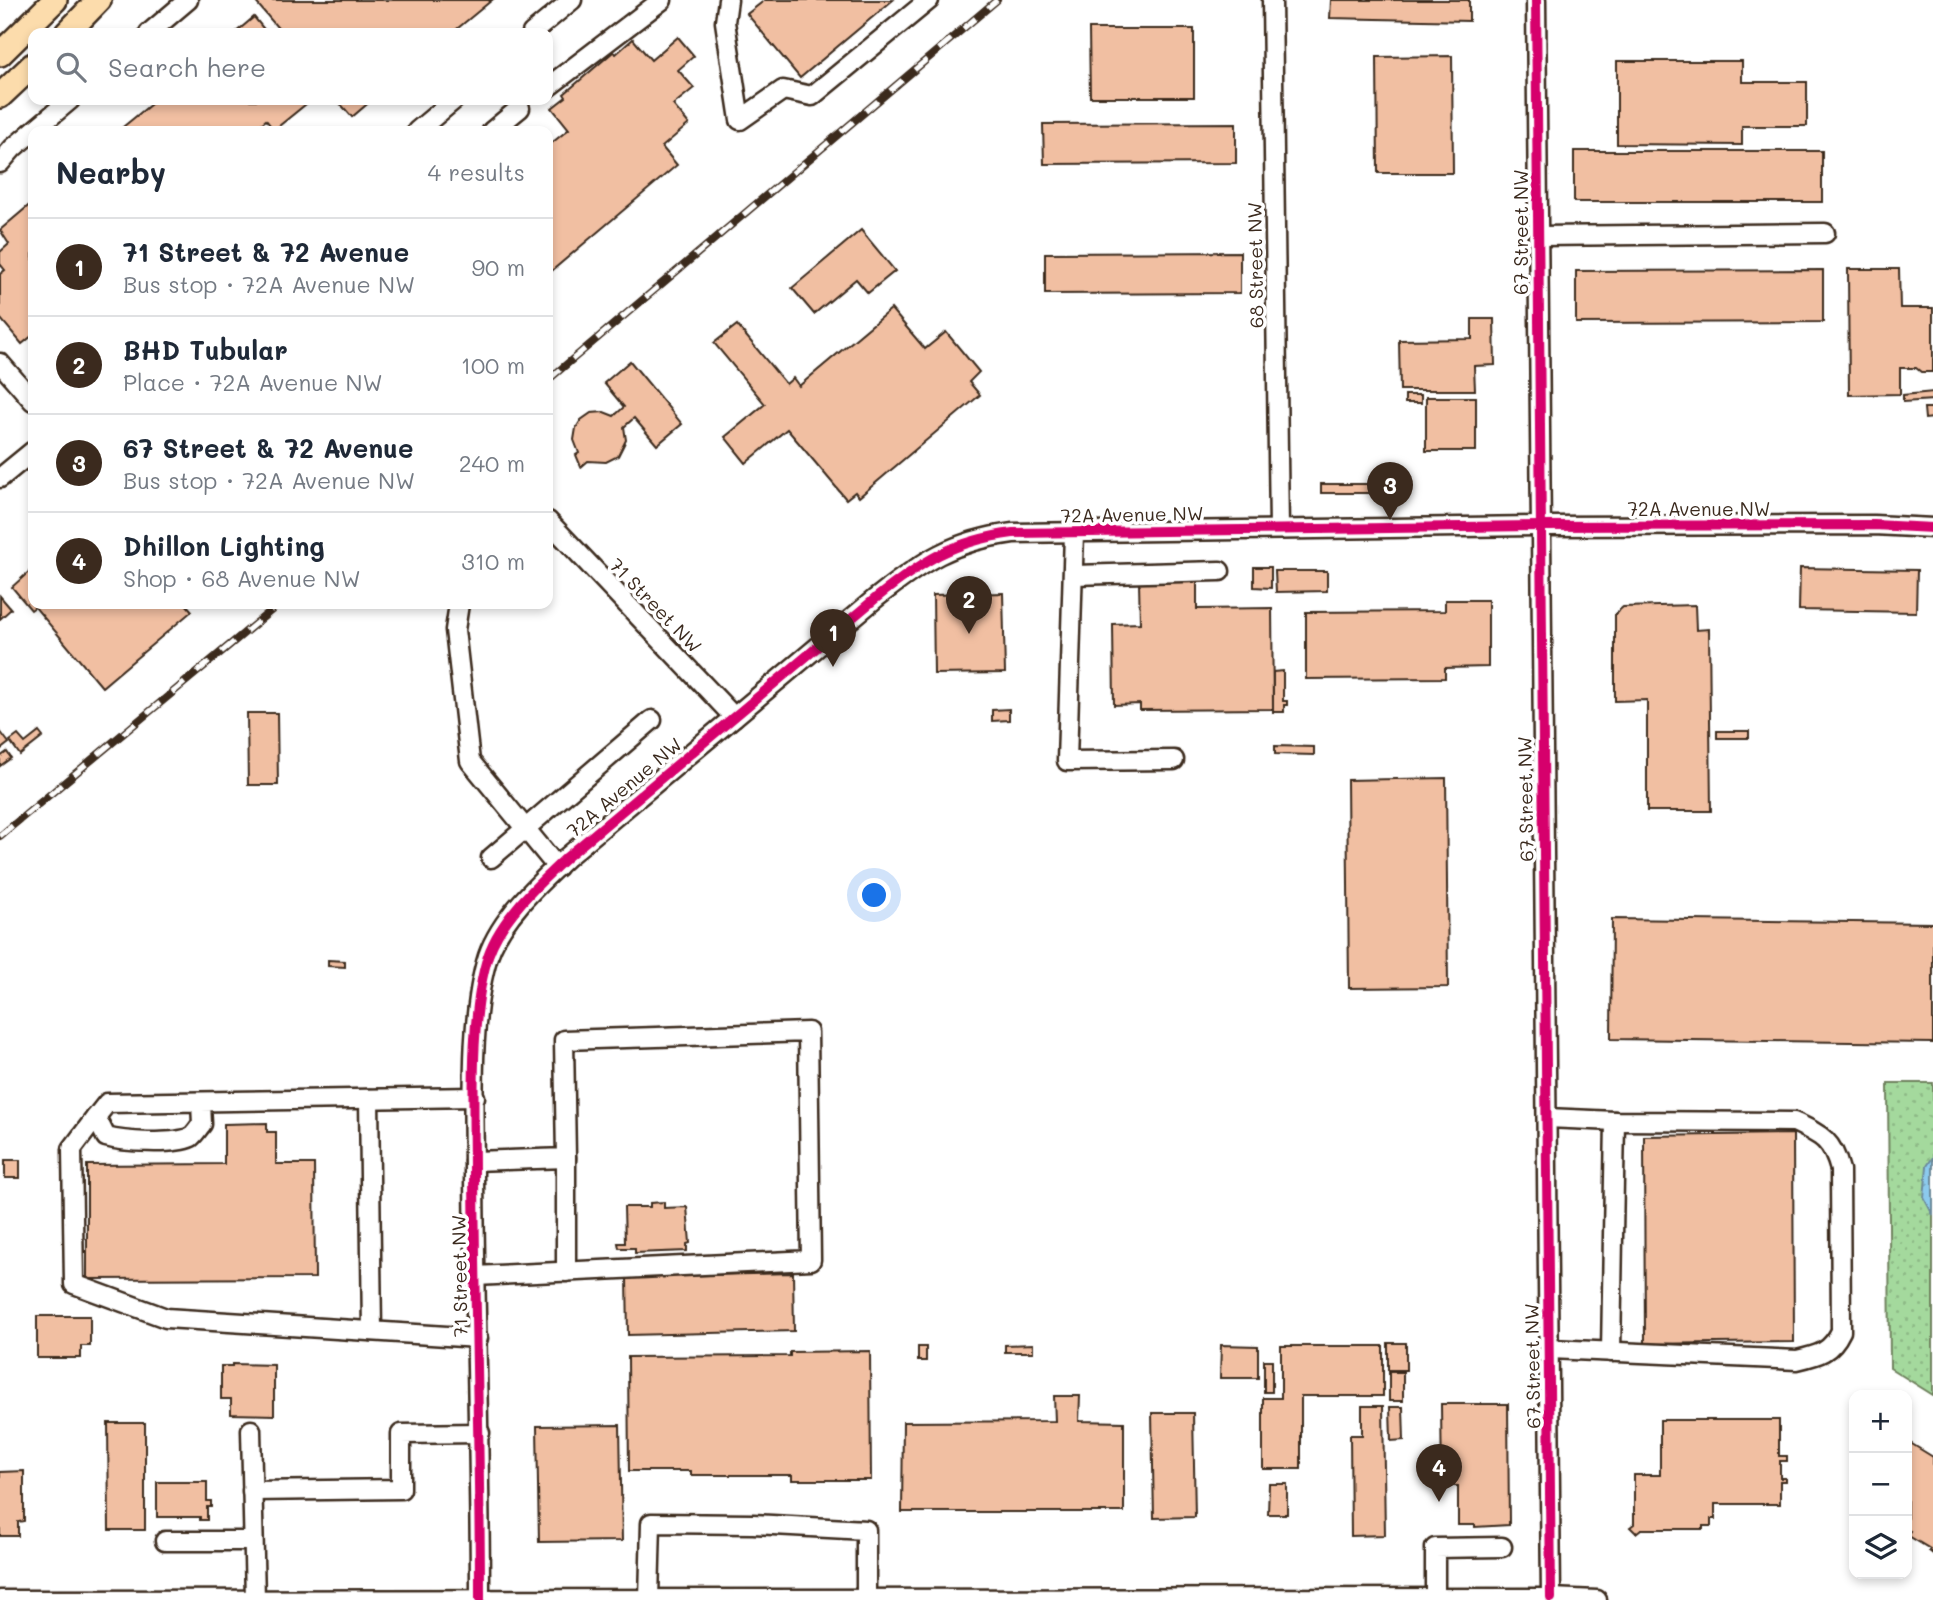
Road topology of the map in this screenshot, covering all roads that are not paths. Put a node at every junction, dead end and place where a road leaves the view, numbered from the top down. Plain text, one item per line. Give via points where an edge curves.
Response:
1 (55, 0) edge
2 (99, 0) edge
3 (188, 0) edge
4 (572, 0) edge
5 (727, 0) edge
6 (929, 0) edge
7 (1272, 0) edge
8 (1536, 0) edge
9 (650, 3) edge
10 (72, 28) edge
11 (155, 28) edge
12 (539, 28) edge
13 (0, 54) edge
14 (28, 70) edge
15 (553, 83) edge
16 (0, 96) edge
17 (64, 105) edge
18 (448, 105) edge
19 (519, 105) edge
20 (39, 126) edge
21 (423, 126) edge
22 (497, 126) edge
23 (28, 135) edge
24 (0, 163) edge
25 (1825, 233) dead end
26 (1538, 236) junction
27 (0, 363) edge
28 (28, 395) edge
29 (28, 455) edge
30 (0, 478) edge
31 (553, 526) edge
32 (1541, 526) junction
33 (1933, 528) edge
34 (1279, 529) junction
35 (1074, 533) junction
36 (1220, 571) dead end
37 (1074, 575) junction
38 (458, 609) edge
39 (733, 717) junction
40 (652, 720) dead end
41 (1174, 760) dead end
42 (526, 828) junction
43 (491, 858) dead end
44 (557, 867) junction
45 (489, 953) joint
46 (475, 1097) junction
47 (369, 1098) junction
48 (201, 1103) junction
49 (96, 1117) junction
50 (1547, 1118) junction
51 (1615, 1121) junction
52 (566, 1158) junction
53 (474, 1161) junction
54 (566, 1272) junction
55 (475, 1276) junction
56 (372, 1331) junction
57 (478, 1338) junction
58 (1550, 1349) junction
59 (1611, 1352) junction
60 (251, 1430) dead end
61 (480, 1433) junction
62 (252, 1491) junction
63 (165, 1541) dead end
64 (253, 1541) junction
65 (1502, 1547) dead end
66 (1435, 1598) edge
67 (1551, 1598) junction
68 (255, 1599) edge
69 (480, 1599) edge
70 (649, 1599) edge
71 (3, 1600) edge
72 (866, 1600) edge
73 (1597, 1600) edge

1 - 13 main road
2 - 10 main road
3 - 11 street
4 - 12 street
5 - 6 street via 725,22 740,120 783,90 812,96
7 - 34 street, 68 Street NW
8 - 26 street, 67 Street NW
9 - 15 street
14 - 16 main road
17 - 20 street
18 - 21 street
19 - 22 street
23 - 24 street
25 - 26 street
26 - 32 street, 67 Street NW
27 - 28 street
29 - 30 street
31 - 39 street, 71 Street NW
32 - 33 street, 72A Avenue NW
32 - 34 street, 72A Avenue NW
32 - 50 street, 67 Street NW
34 - 35 street, 72A Avenue NW
35 - 37 street
35 - 39 street, 72A Avenue NW via 992,536 938,554 876,598
36 - 37 street
37 - 41 street via 1067,761
38 - 42 street via 456,630 470,761
39 - 44 street, 72A Avenue NW
40 - 42 street
42 - 43 street
42 - 44 street
44 - 45 street, 72A Avenue NW via 507,921
45 - 46 street, 71 Street NW via 479,1010
46 - 47 street
46 - 53 street, 71 Street NW
47 - 48 street
47 - 56 street
48 - 49 street via 107,1103
48 - 49 street via 202,1124 191,1136 156,1142 106,1137
49 - 56 street via 72,1149 74,1283 166,1318
50 - 51 street
50 - 58 street, 67 Street NW
51 - 59 street
51 - 59 street via 1794,1122 1819,1134 1835,1150 1840,1170 1841,1331 1824,1354 1797,1360
52 - 53 street
52 - 54 street
52 - 54 street via 564,1040 808,1032 811,1260
53 - 55 street, 71 Street NW
54 - 55 street
55 - 57 street, 71 Street NW
56 - 57 street
57 - 61 street, 71 Street NW
58 - 59 street
58 - 67 street, 67 Street NW
60 - 62 street
61 - 62 street via 401,1434 401,1489
61 - 69 street, 71 Street NW
62 - 64 street
63 - 64 street
64 - 68 street
65 - 66 street via 1435,1548
66 - 67 street
66 - 72 street
67 - 73 street
68 - 69 street
68 - 71 street
69 - 70 street
70 - 72 street
70 - 72 street via 651,1523 866,1530

